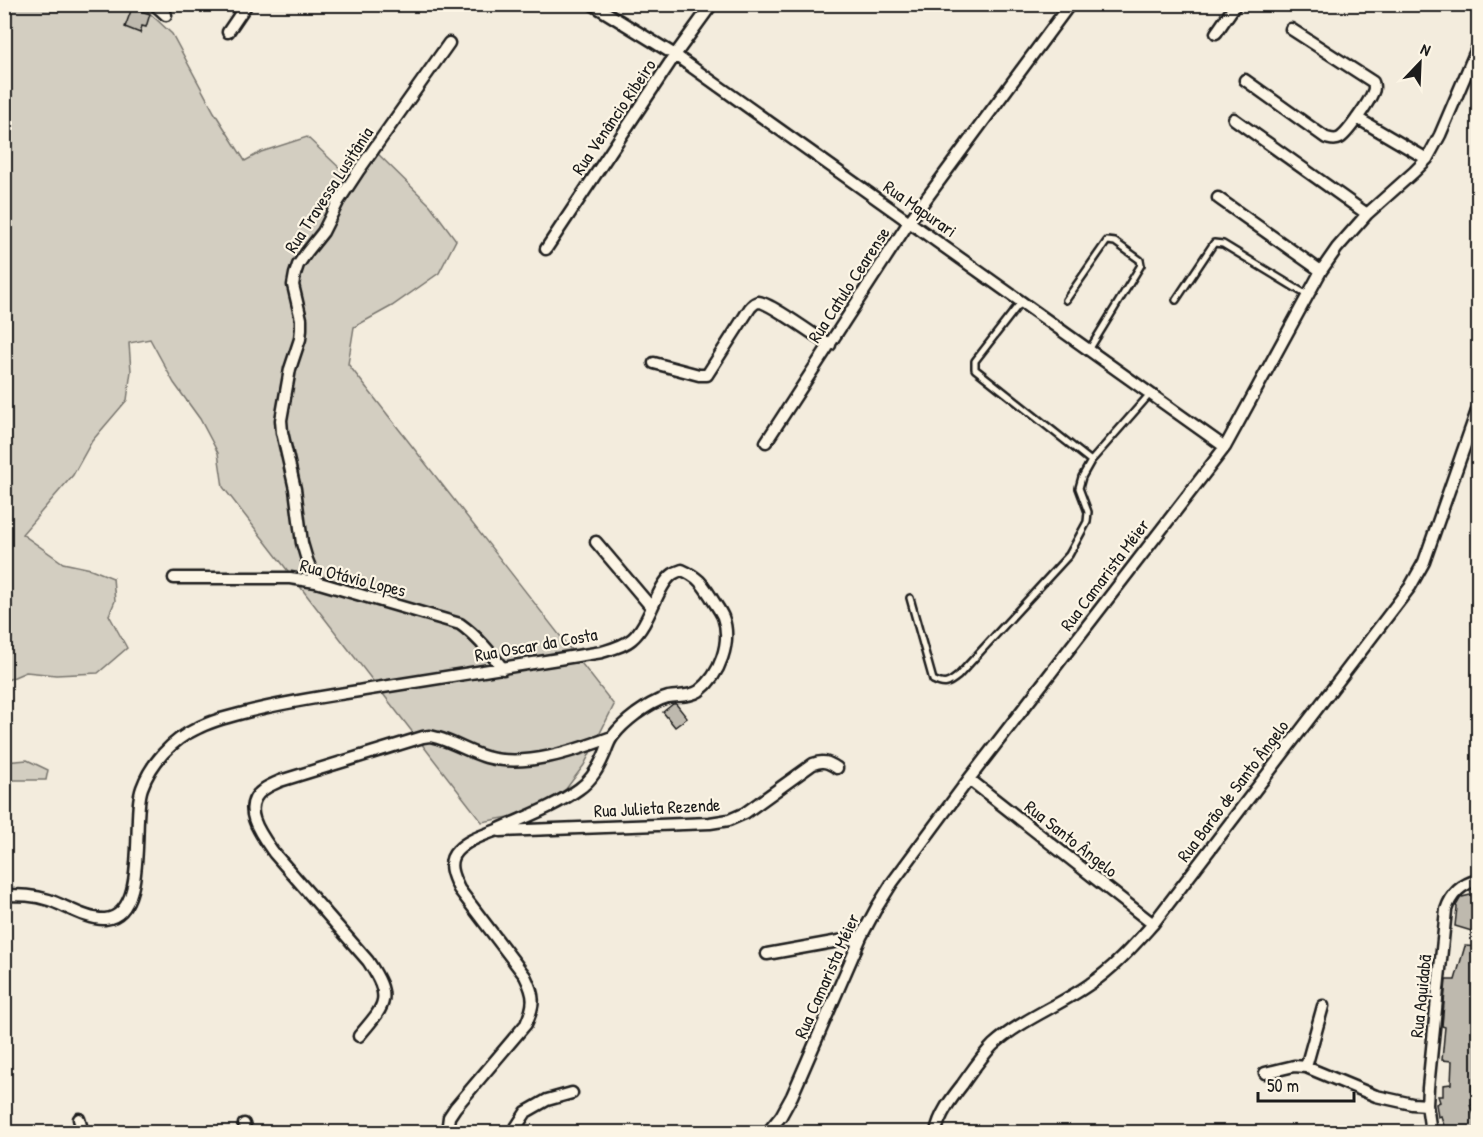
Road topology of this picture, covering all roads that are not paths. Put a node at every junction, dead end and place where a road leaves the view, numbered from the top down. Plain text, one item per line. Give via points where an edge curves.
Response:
1 (154, 4) edge
2 (247, 4) edge
3 (592, 4) edge
4 (712, 4) edge
5 (1070, 4) edge
6 (1236, 4) edge
7 (166, 15) dead end
8 (1291, 29) dead end
9 (228, 32) dead end
10 (1216, 33) dead end
11 (449, 43) dead end
12 (1479, 46) edge
13 (675, 55) junction
14 (1245, 80) dead end
15 (1357, 118) junction
16 (1234, 119) dead end
17 (1426, 159) junction
18 (1218, 198) dead end
19 (1367, 213) junction
20 (909, 222) junction
21 (546, 249) dead end
22 (1321, 271) junction
23 (1307, 295) junction
24 (1066, 300) dead end
25 (1176, 300) dead end
26 (1023, 303) junction
27 (830, 345) junction
28 (1089, 350) junction
29 (654, 363) dead end
30 (1150, 393) junction
31 (1479, 408) edge
32 (766, 442) dead end
33 (1225, 447) junction
34 (1091, 461) junction
35 (596, 542) dead end
36 (174, 578) dead end
37 (316, 582) junction
38 (910, 598) dead end
39 (652, 608) junction
40 (503, 669) junction
41 (612, 737) junction
42 (837, 768) dead end
43 (969, 779) junction
44 (494, 831) junction
45 (1479, 880) edge
46 (4, 894) edge
47 (1153, 924) junction
48 (861, 937) junction
49 (766, 954) dead end
50 (1323, 1006) dead end
51 (359, 1036) dead end
52 (1306, 1067) junction
53 (1265, 1073) dead end
54 (573, 1093) dead end
55 (1427, 1105) junction
56 (79, 1119) dead end
57 (83, 1132) edge
58 (447, 1132) edge
59 (513, 1132) edge
60 (768, 1132) edge
61 (936, 1132) edge
62 (1431, 1132) edge

1 - 7 street
2 - 9 street
3 - 13 street, Rua Mapurari
4 - 13 street, Rua Venâncio Ribeiro
5 - 20 street, Rua Catulo Cearense
6 - 10 street
8 - 15 street via 1373,82 1373,91
11 - 37 street, Rua Travessa Lusitânia via 359,170 295,274 293,285 301,329 281,420 302,543
12 - 17 street, Rua Camarista Méier
13 - 20 street, Rua Mapurari
13 - 21 street, Rua Venâncio Ribeiro
14 - 15 street via 1326,138 1338,139
15 - 17 street
16 - 19 street
17 - 19 street, Rua Camarista Méier
18 - 22 street
19 - 22 street, Rua Camarista Méier
20 - 26 street, Rua Mapurari
20 - 27 street, Rua Catulo Cearense
22 - 23 street, Rua Camarista Méier
23 - 25 lane via 1223,244 1214,243
23 - 33 street, Rua Camarista Méier
24 - 28 lane via 1107,241 1115,242 1140,260 1141,265
26 - 28 street, Rua Mapurari
26 - 34 lane via 975,361 975,369
27 - 29 street via 759,302 750,308 707,375
27 - 32 street, Rua Catulo Cearense
28 - 30 street, Rua Mapurari
30 - 33 street, Rua Mapurari
30 - 34 lane
31 - 47 street, Rua Barão de Santo Ângelo via 1424,562 1410,587
33 - 43 street, Rua Camarista Méier
34 - 38 lane via 1079,488 1088,522 1068,555 949,683 933,680
35 - 39 street
36 - 37 street, Rua Otávio Lopes via 291,578
37 - 40 street, Rua Otávio Lopes via 460,624
39 - 40 street, Rua Oscar da Costa via 632,639 619,646
39 - 41 street, Rua Oscar da Costa via 672,574 682,570 694,575 723,617 723,656 701,690 657,701
40 - 46 street, Rua Oscar da Costa via 273,704 194,729 155,762 141,790 134,887 116,916 93,917 49,900
41 - 44 street, Rua Oscar da Costa via 596,772 582,787 567,798
41 - 51 street via 557,756 508,760 488,758 438,738 423,737 280,781 255,798 251,809 262,837 368,962 384,989 376,1016
42 - 44 street, Rua Julieta Rezende via 822,761 813,765 729,820
43 - 47 street, Rua Santo Ângelo
43 - 48 street, Rua Camarista Méier via 892,883
44 - 58 street, Rua Oscar da Costa via 455,852 450,867 459,889 525,976 533,1001 526,1024 454,1108
45 - 55 street, Rua Aquidabã via 1453,894 1446,910
47 - 61 street, Rua Barão de Santo Ângelo via 1107,972 994,1045 957,1091
48 - 49 street
48 - 60 street, Rua Camarista Méier via 792,1095
50 - 52 street
52 - 53 street
52 - 55 street via 1376,1096
54 - 59 street via 547,1100 526,1113
55 - 62 street, Rua Aquidabã
56 - 57 street

